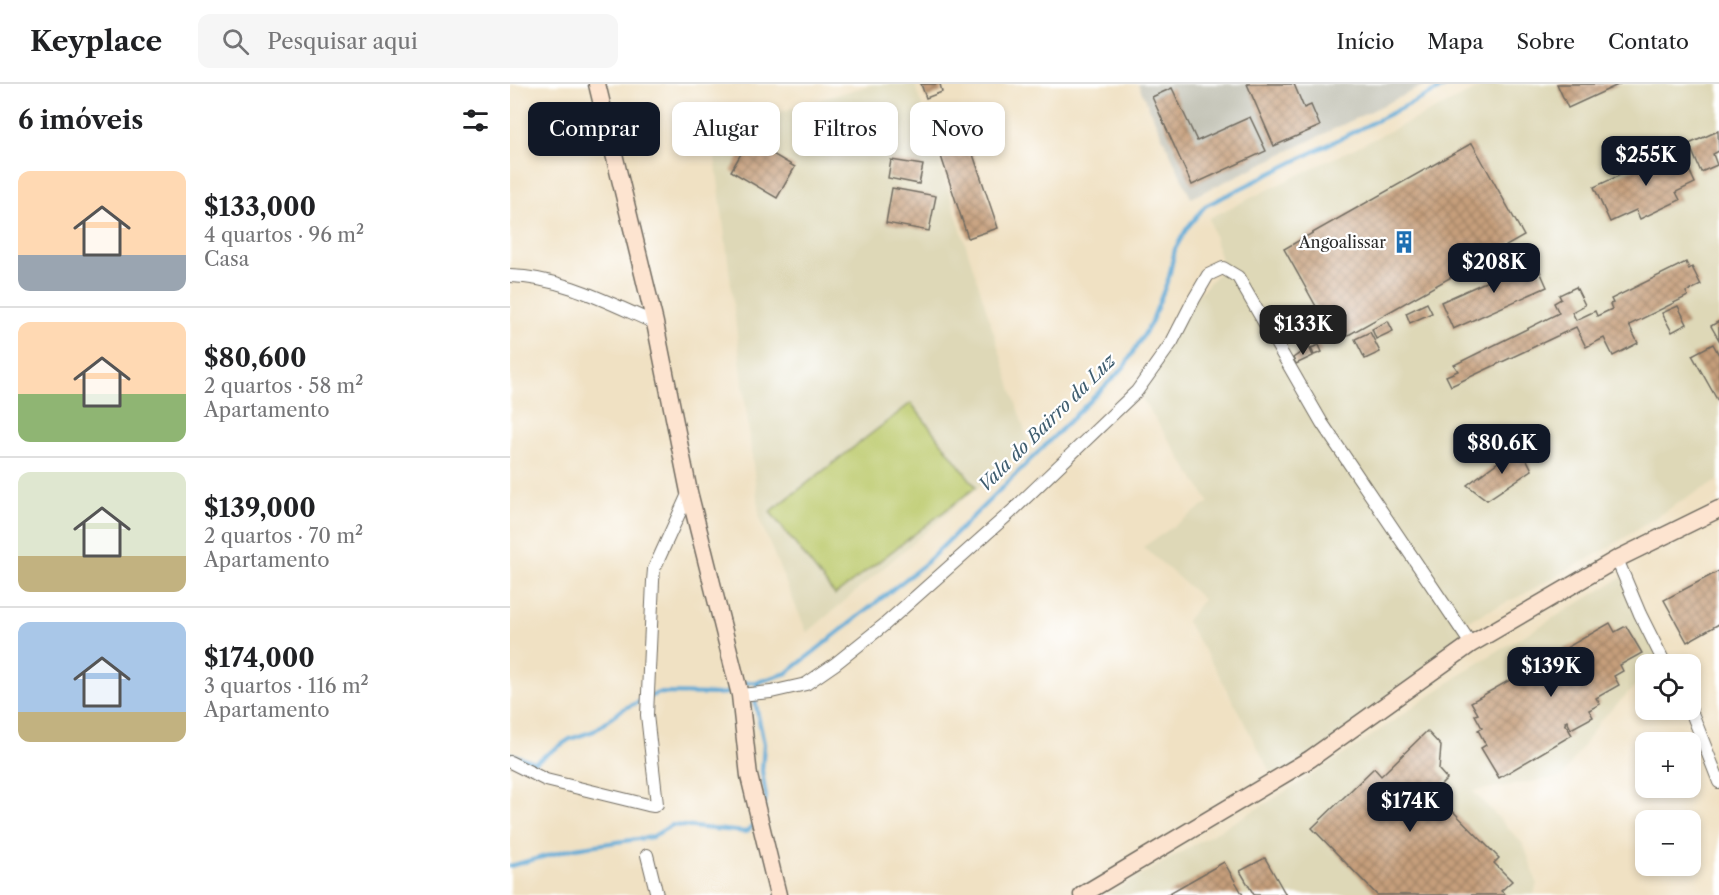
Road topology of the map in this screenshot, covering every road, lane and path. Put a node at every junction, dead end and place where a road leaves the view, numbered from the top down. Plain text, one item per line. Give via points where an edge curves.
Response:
1 (597, 84) edge
2 (510, 276) edge
3 (655, 323) junction
4 (688, 492) junction
5 (1719, 509) edge
6 (1617, 559) junction
7 (1471, 644) junction
8 (1660, 654) edge
9 (741, 695) junction
10 (1695, 720) edge
11 (510, 762) edge
12 (1719, 782) edge
13 (647, 855) dead end
14 (657, 895) edge
15 (778, 895) edge
16 (1082, 895) edge

1 - 3 street
2 - 3 street via 551,282
3 - 4 street
4 - 9 street
4 - 11 street via 654,569 647,715 657,804 546,780
5 - 6 street
6 - 7 street
6 - 8 street
7 - 9 street via 1322,423 1238,277 1223,268 1208,275 1172,342 1137,391 1011,512 884,625 806,684
7 - 16 street via 1319,753
9 - 15 street via 749,776
10 - 12 street
13 - 14 street

